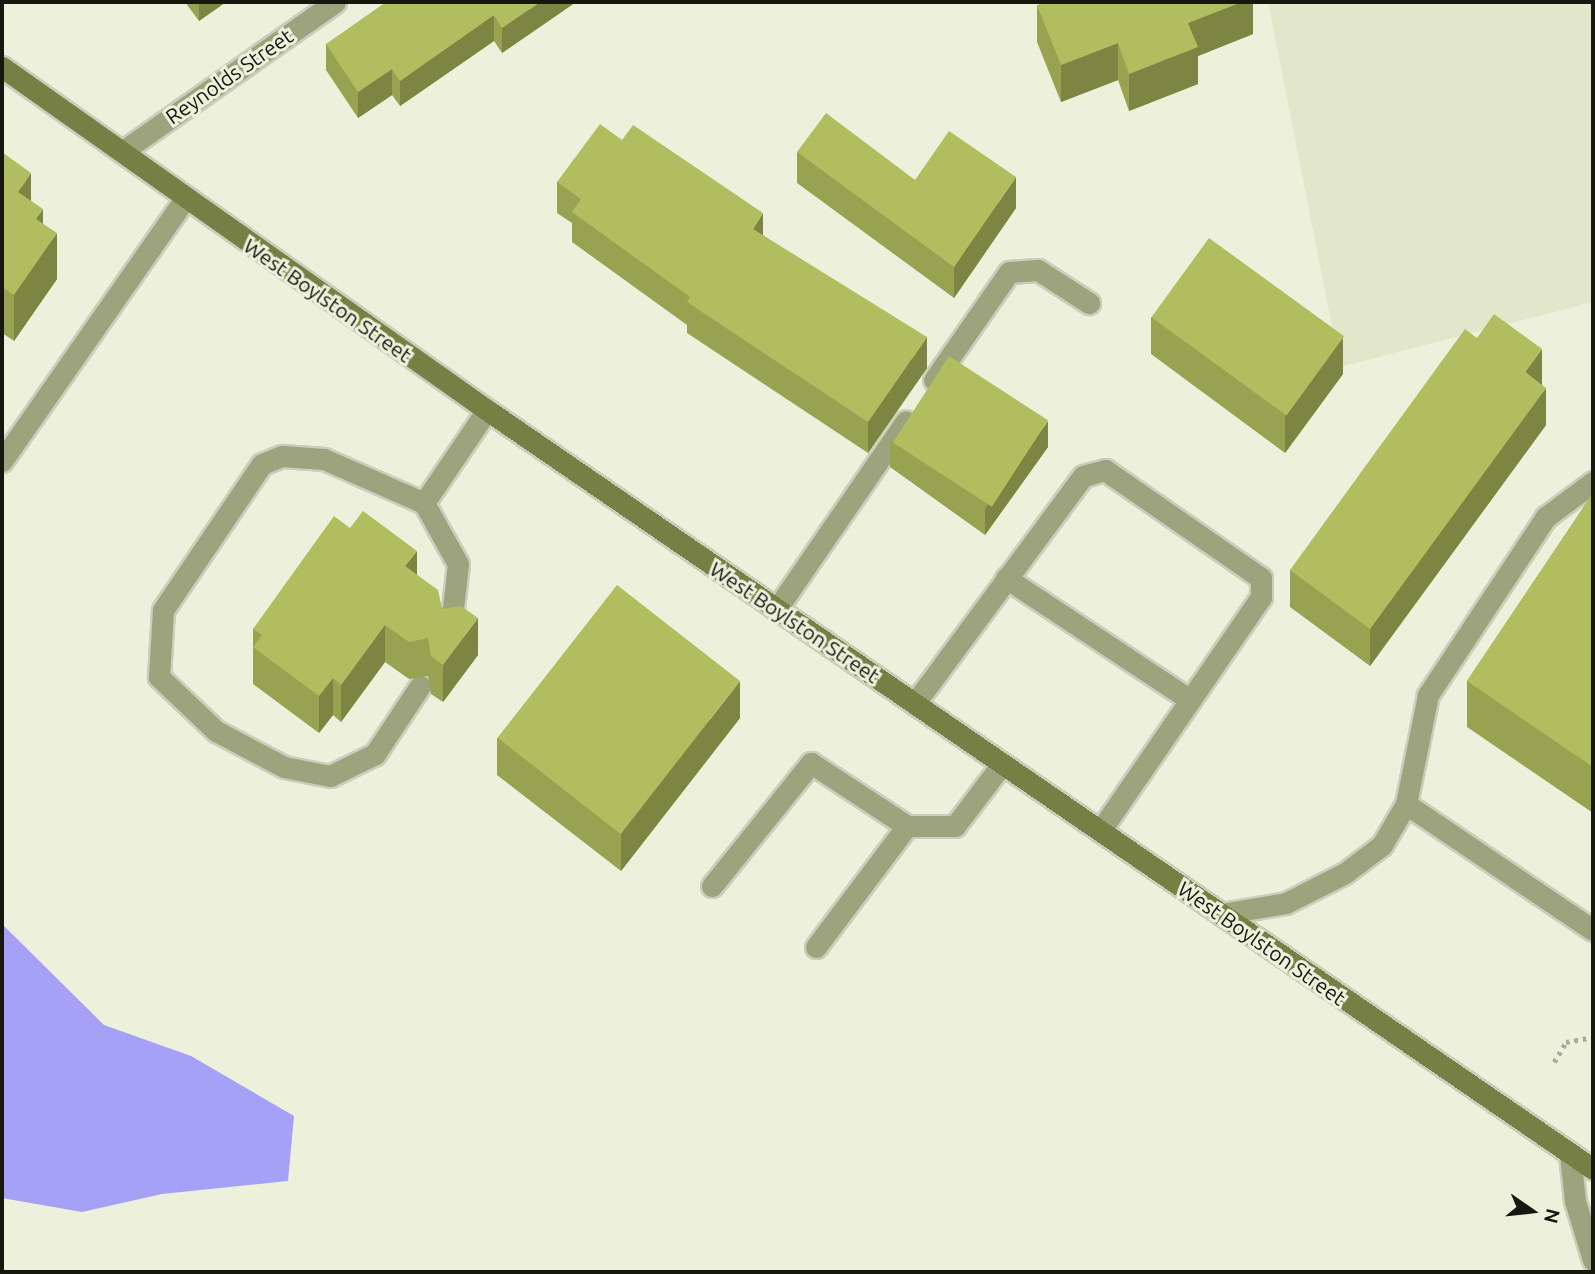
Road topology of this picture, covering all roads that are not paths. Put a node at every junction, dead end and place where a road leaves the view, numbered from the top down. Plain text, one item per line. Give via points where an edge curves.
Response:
1 (335, 2) edge
2 (2, 67) edge
3 (123, 151) junction
4 (185, 200) junction
5 (1089, 303) dead end
6 (487, 410) junction
7 (2, 461) edge
8 (1593, 482) edge
9 (424, 503) junction
10 (1006, 578) junction
11 (776, 610) junction
12 (450, 636) edge
13 (420, 686) dead end
14 (1190, 700) junction
15 (915, 703) junction
16 (1002, 764) junction
17 (1406, 804) junction
18 (907, 826) junction
19 (1100, 831) junction
20 (712, 886) dead end
21 (1221, 915) junction
22 (1593, 930) edge
23 (816, 947) dead end
24 (1570, 1156) junction
25 (1593, 1169) edge
26 (1593, 1260) edge

1 - 3 street, Reynolds Street
2 - 3 main road, West Boylston Street
3 - 4 main road, West Boylston Street
4 - 6 main road, West Boylston Street
4 - 7 street
5 - 11 street via 1038,270 1009,272
6 - 9 street
6 - 11 main road, West Boylston Street
8 - 17 street via 1546,517 1428,695
9 - 12 street via 458,564
9 - 13 street via 324,459 282,456 262,464 163,610 159,677 216,731 284,767 330,776 375,754
10 - 14 street
10 - 14 street via 1083,476 1104,470 1261,578 1261,597
10 - 15 street
11 - 15 main road, West Boylston Street
14 - 19 street
15 - 16 main road, West Boylston Street
16 - 18 street via 955,826
16 - 19 main road, West Boylston Street
17 - 21 street via 1382,845 1345,873 1286,903
17 - 22 street
18 - 20 street via 811,763
18 - 23 street
19 - 21 main road, West Boylston Street
21 - 24 main road, West Boylston Street
24 - 25 main road, West Boylston Street
24 - 26 street via 1575,1202

